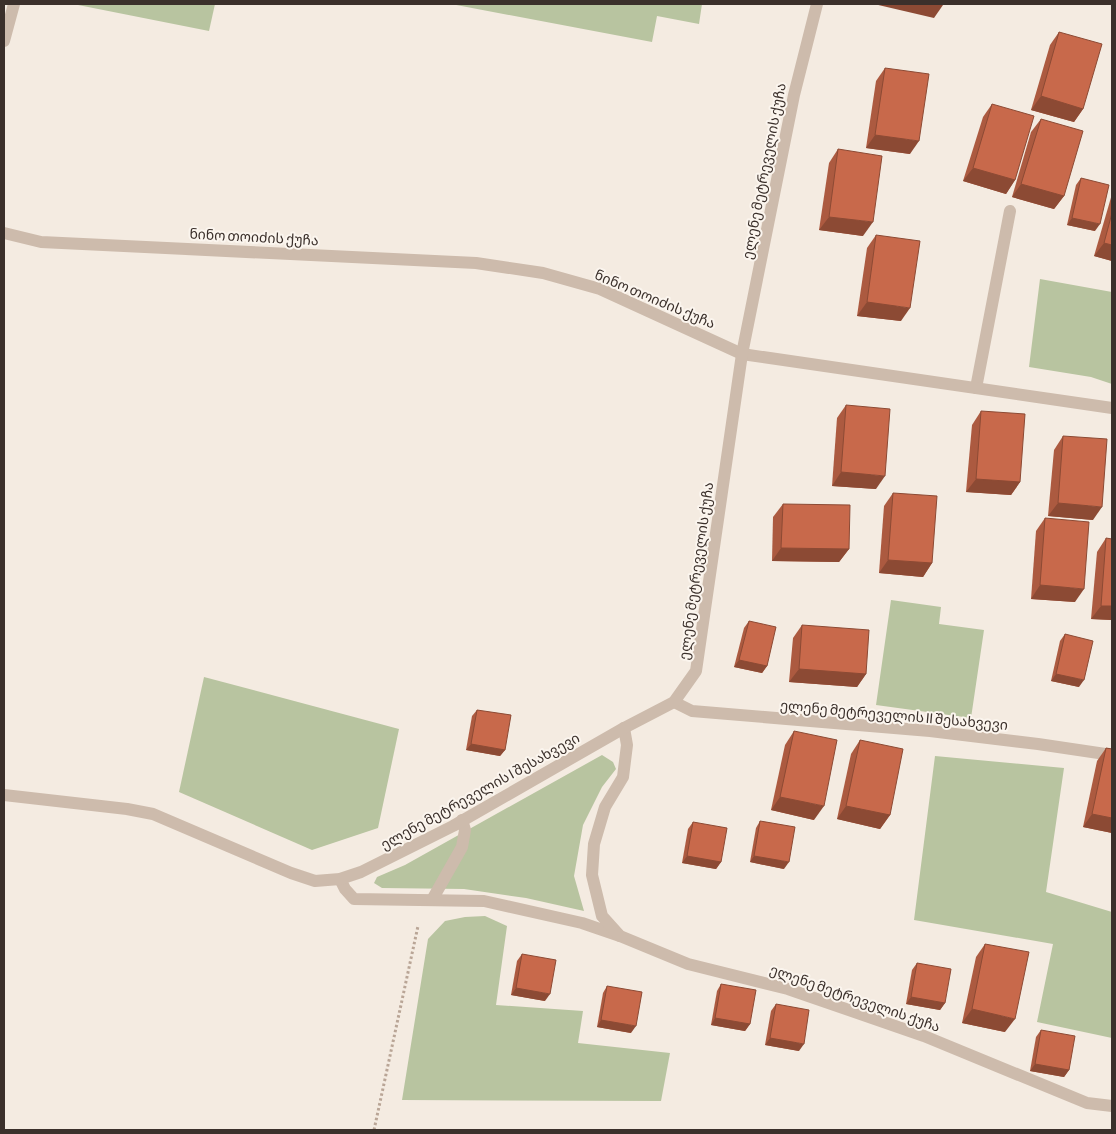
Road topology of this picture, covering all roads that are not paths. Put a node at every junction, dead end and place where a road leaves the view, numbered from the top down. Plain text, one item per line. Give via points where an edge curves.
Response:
1 (14, 4) edge
2 (816, 4) edge
3 (4, 41) edge
4 (1010, 211) dead end
5 (4, 233) edge
6 (742, 354) junction
7 (976, 388) junction
8 (1112, 408) edge
9 (674, 702) junction
10 (624, 728) junction
11 (1112, 755) edge
12 (4, 795) edge
13 (462, 820) junction
14 (340, 879) junction
15 (432, 900) junction
16 (620, 936) junction
17 (1112, 1106) edge

1 - 3 street
2 - 6 street, ელენე მეტრეველის ქუჩა via 794,95
4 - 7 street
5 - 6 street, ნინო თოიძის ქუჩა via 41,242 476,262 543,272 600,289
6 - 7 street, ნინო თოიძის ქუჩა
6 - 9 street, ელენე მეტრეველის ქუჩა via 696,671
7 - 8 street, ნინო თოიძის ქუჩა
9 - 10 street, ელენე მეტრეველის ქუჩა
9 - 11 street, ელენე მეტრეველის II შესახვევი via 692,711 930,731
10 - 13 street, ელენე მეტრეველის I შესახვევი
10 - 16 street, ელენე მეტრეველის ქუჩა via 627,745 623,777 605,807 594,844 592,875 602,916
12 - 14 street, ელენე მეტრეველის I შესახვევი via 153,814 291,873 315,881
13 - 14 street, ელენე მეტრეველის I შესახვევი via 361,872
13 - 15 street via 466,830 462,847
14 - 15 street via 344,890 354,899
15 - 16 street via 484,901 582,923
16 - 17 street, ელენე მეტრეველის ქუჩა via 688,964 788,989 924,1036 1087,1104

